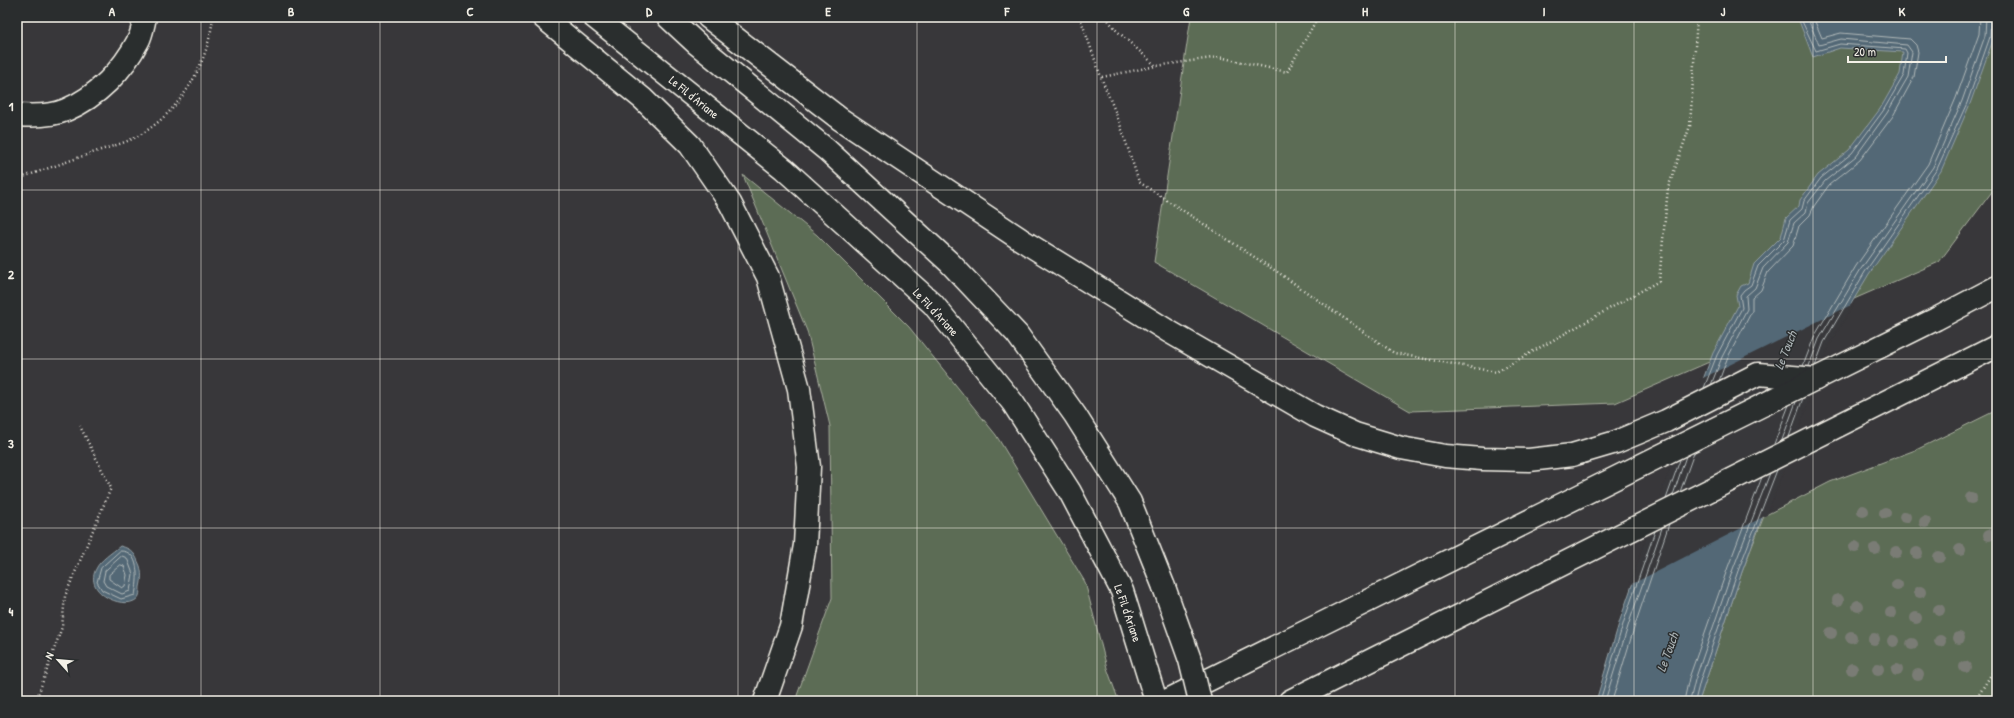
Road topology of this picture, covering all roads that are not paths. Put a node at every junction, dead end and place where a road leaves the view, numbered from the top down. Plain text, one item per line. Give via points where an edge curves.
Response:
1 (145, 17) edge
2 (543, 17) edge
3 (594, 17) edge
4 (668, 17) edge
5 (708, 17) edge
6 (17, 115) edge
7 (1997, 287) edge
8 (1997, 346) edge
9 (1816, 379) junction
10 (765, 701) edge
11 (1156, 701) edge
12 (1166, 701) edge
13 (1200, 701) edge
14 (1290, 701) edge

1 - 6 highway via 139,40 116,75 91,95 65,110 33,116
2 - 10 highway via 643,99 690,145 730,203 768,277 799,389 809,467 805,545 791,626
3 - 11 highway, Le Fil d'Ariane via 784,170 933,304 1013,403 1070,492 1122,591
4 - 13 highway, bridge via 827,150 948,262 1017,334 1075,415 1130,502 1190,660
5 - 9 highway via 840,119 1014,234 1168,331 1315,416 1355,434 1401,448 1445,456 1529,460 1572,454 1616,442 1666,422 1758,374
7 - 9 highway
8 - 14 highway
9 - 12 highway

